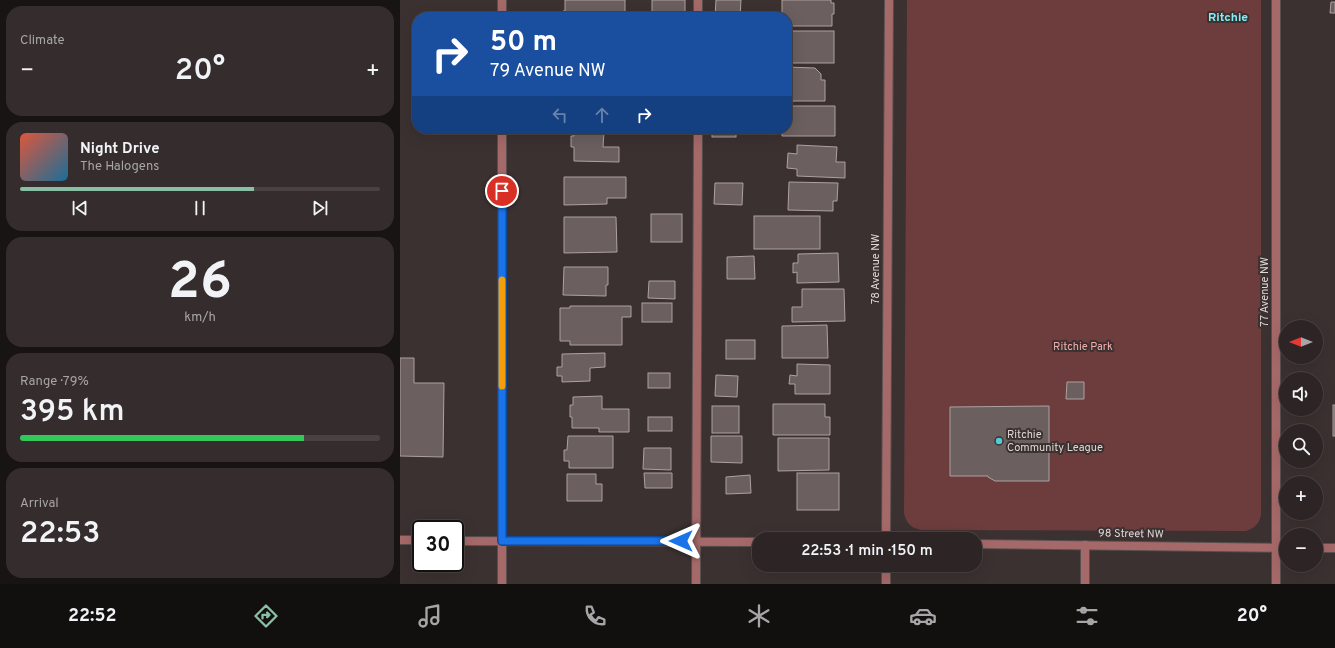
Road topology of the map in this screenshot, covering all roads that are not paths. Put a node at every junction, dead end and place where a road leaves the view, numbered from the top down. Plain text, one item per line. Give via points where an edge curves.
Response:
1 (502, 0) edge
2 (698, 0) edge
3 (889, 0) edge
4 (1276, 0) edge
5 (502, 12) edge
6 (698, 12) edge
7 (502, 134) edge
8 (698, 134) edge
9 (886, 532) edge
10 (400, 540) edge
11 (412, 540) edge
12 (464, 541) edge
13 (502, 541) junction
14 (696, 541) junction
15 (752, 542) edge
16 (982, 544) edge
17 (1085, 545) junction
18 (1276, 547) junction
19 (1279, 547) edge
20 (1323, 548) edge
21 (1335, 548) edge
22 (886, 572) edge
23 (502, 584) edge
24 (696, 584) edge
25 (886, 584) edge
26 (1085, 584) edge
27 (1276, 584) edge

1 - 5 street
2 - 6 street
3 - 9 street, 78 Avenue NW
4 - 18 street, 77 Avenue NW
7 - 13 street
8 - 14 street
10 - 11 street
12 - 13 street
13 - 14 street
13 - 23 street
14 - 15 street
14 - 24 street
16 - 17 street, 98 Street NW
17 - 18 street, 98 Street NW
17 - 26 street
18 - 19 street, 98 Street NW
18 - 27 street, 77 Avenue NW
20 - 21 street
22 - 25 street

